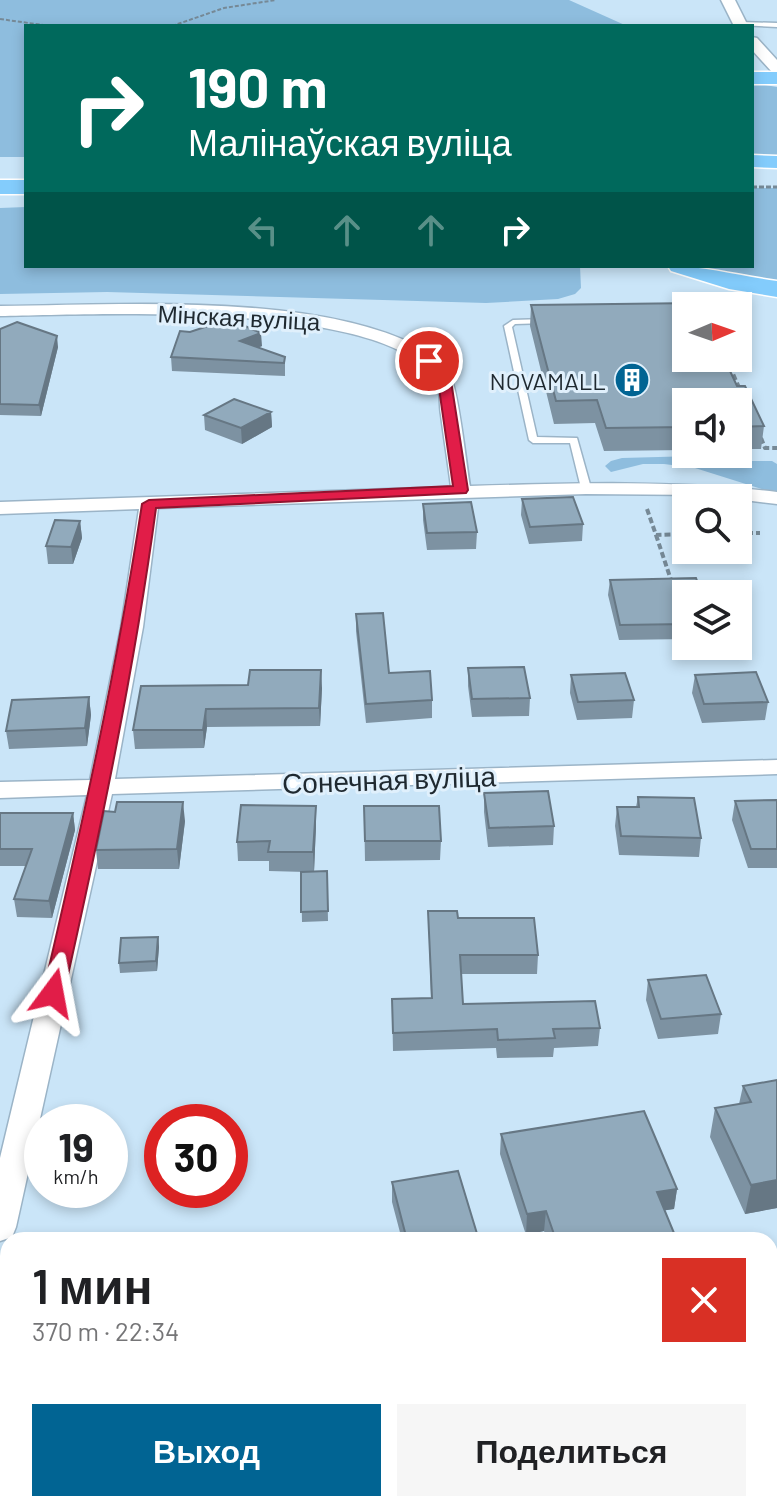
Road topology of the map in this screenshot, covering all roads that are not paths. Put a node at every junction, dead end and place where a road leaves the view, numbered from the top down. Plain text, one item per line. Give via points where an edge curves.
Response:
1 (728, 0) edge
2 (740, 24) edge
3 (754, 25) edge
4 (777, 25) edge
5 (754, 43) edge
6 (777, 69) edge
7 (754, 78) edge
8 (777, 78) edge
9 (754, 163) edge
10 (777, 164) edge
11 (0, 177) edge
12 (24, 177) edge
13 (754, 177) edge
14 (777, 177) edge
15 (0, 187) edge
16 (24, 187) edge
17 (686, 268) edge
18 (777, 289) edge
19 (0, 311) edge
20 (553, 320) edge
21 (586, 488) junction
22 (461, 490) junction
23 (777, 498) edge
24 (149, 504) junction
25 (0, 508) edge
26 (777, 767) edge
27 (101, 788) junction
28 (0, 790) edge
29 (0, 1227) edge

1 - 2 main road
3 - 4 lane
5 - 6 main road
7 - 8 highway
9 - 10 highway
11 - 12 highway
13 - 14 highway
15 - 16 highway
17 - 18 highway
19 - 22 street, Мінская вуліца via 278,314 371,331 429,361 445,381
20 - 21 lane via 508,326 533,440 574,440
21 - 22 street
21 - 23 street via 704,489
22 - 24 street
24 - 25 street
24 - 27 street
26 - 27 street, Сонечная вуліца
27 - 28 street, Сонечная вуліца
27 - 29 street

